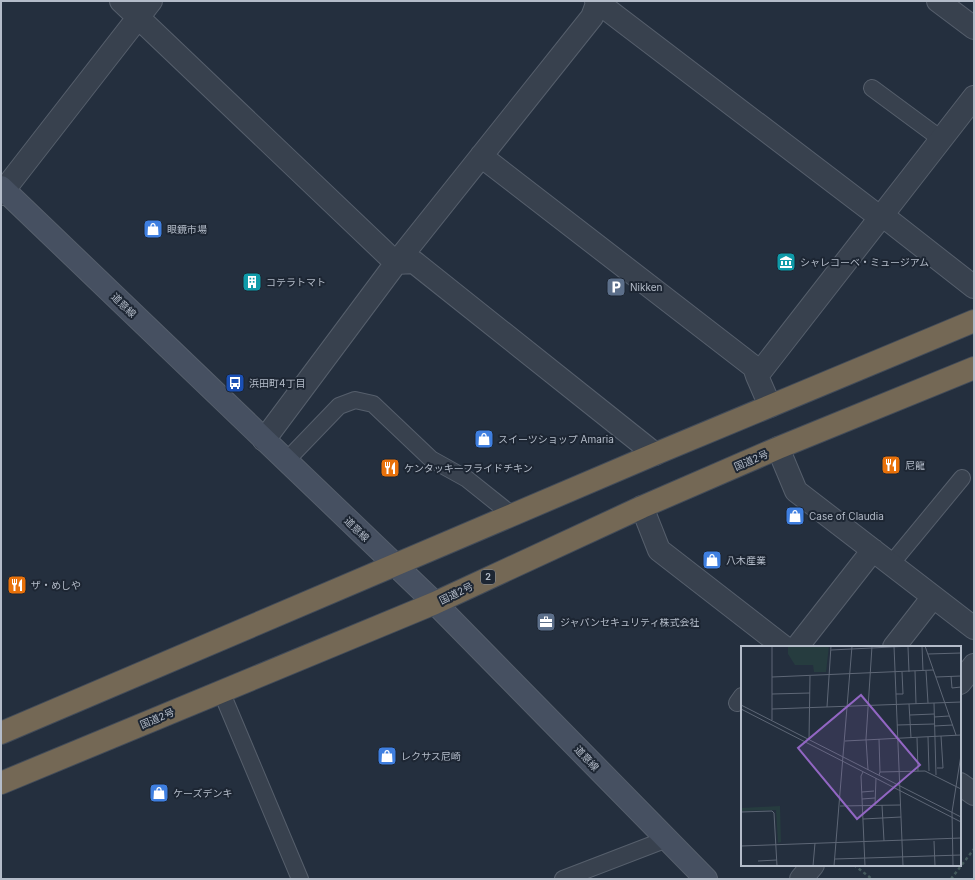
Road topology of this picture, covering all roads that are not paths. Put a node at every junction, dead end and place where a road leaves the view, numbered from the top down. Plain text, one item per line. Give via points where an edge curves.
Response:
1 (121, 1) edge
2 (938, 1) edge
3 (597, 2) edge
4 (144, 9) edge
5 (974, 28) edge
6 (872, 88) dead end
7 (974, 97) edge
8 (941, 139) junction
9 (481, 156) junction
10 (2, 190) edge
11 (882, 216) junction
12 (396, 263) junction
13 (974, 287) edge
14 (974, 321) edge
15 (974, 368) edge
16 (757, 376) junction
17 (770, 406) junction
18 (264, 440) junction
19 (778, 448) junction
20 (655, 454) junction
21 (286, 461) junction
22 (962, 478) dead end
23 (642, 507) junction
24 (512, 515) junction
25 (873, 550) junction
26 (891, 564) junction
27 (396, 565) junction
28 (933, 597) junction
29 (435, 603) junction
30 (974, 628) edge
31 (785, 646) edge
32 (787, 646) edge
33 (895, 646) edge
34 (974, 665) edge
35 (961, 682) edge
36 (221, 691) junction
37 (3, 729) edge
38 (1, 783) edge
39 (961, 785) edge
40 (974, 794) edge
41 (667, 839) junction
42 (812, 866) edge
43 (300, 879) edge
44 (563, 879) edge
45 (706, 879) edge
46 (801, 879) edge

1 - 4 street
2 - 5 street
3 - 9 street via 592,17
3 - 11 street
4 - 10 street
4 - 12 street
6 - 8 lane
7 - 8 street
8 - 11 street
9 - 12 street
9 - 16 street via 754,367
10 - 18 street, 道意線
11 - 13 street
11 - 16 street
12 - 18 street
12 - 20 street via 414,262
14 - 17 highway
15 - 19 highway, 国道2号 / 2
16 - 17 street
17 - 20 highway
18 - 21 street, 道意線
19 - 23 highway, 国道2号 / 2
19 - 25 street via 796,491
20 - 24 highway
21 - 24 lane via 339,406 355,400 373,404 431,459 467,479
21 - 27 street, 道意線
22 - 26 lane
23 - 29 highway, 国道2号 / 2
23 - 31 street via 659,550
24 - 27 highway
25 - 26 street
25 - 32 street
26 - 28 street
27 - 29 street, 道意線
27 - 37 highway
28 - 30 street
28 - 33 street
29 - 36 highway, 国道2号 / 2
29 - 41 street, 道意線
34 - 35 street
36 - 38 highway, 国道2号 / 2
36 - 43 lane
39 - 40 street
41 - 44 lane
41 - 45 street, 道意線
42 - 46 street

